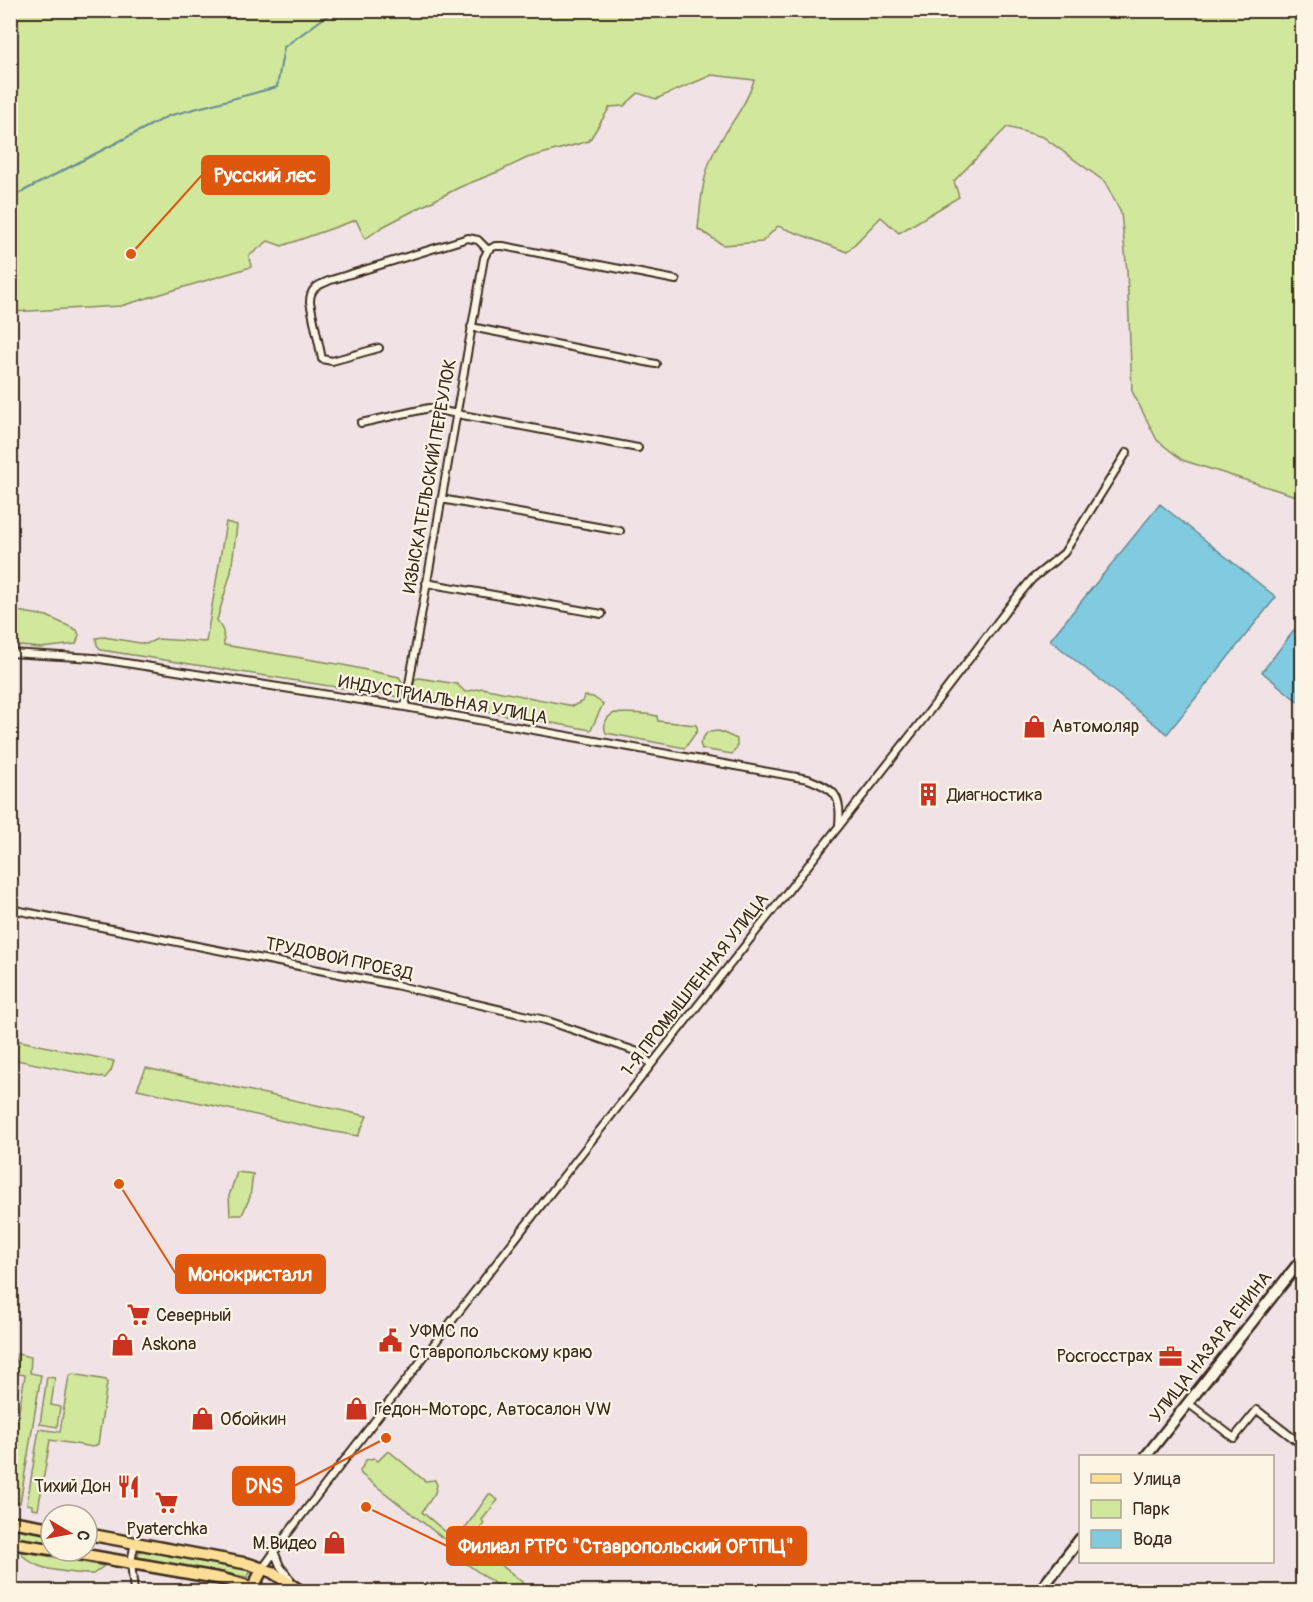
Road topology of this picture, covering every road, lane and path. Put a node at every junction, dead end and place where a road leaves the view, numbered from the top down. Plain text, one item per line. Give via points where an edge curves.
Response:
1 (488, 250) junction
2 (676, 280) dead end
3 (471, 327) junction
4 (379, 348) dead end
5 (656, 364) dead end
6 (457, 414) junction
7 (361, 423) dead end
8 (638, 448) dead end
9 (1126, 452) dead end
10 (441, 499) junction
11 (620, 531) dead end
12 (426, 584) junction
13 (602, 614) dead end
14 (10, 653) edge
15 (405, 707) junction
16 (839, 824) junction
17 (10, 909) edge
18 (651, 1065) junction
19 (1302, 1259) edge
20 (1188, 1403) junction
21 (1302, 1445) edge
22 (1147, 1455) edge
23 (10, 1521) edge
24 (39, 1526) edge
25 (99, 1536) edge
26 (285, 1537) junction
27 (1079, 1540) edge
28 (135, 1542) junction
29 (10, 1543) edge
30 (39, 1547) edge
31 (274, 1551) junction
32 (99, 1557) edge
33 (131, 1562) junction
34 (266, 1563) junction
35 (280, 1566) junction
36 (254, 1590) edge
37 (300, 1590) edge
38 (134, 1592) edge
39 (1039, 1592) edge

1 - 2 street via 504,246
1 - 3 street, ИЗЫСКАТЕЛЬСКИЙ ПЕРЕУЛОК
1 - 4 street via 478,240 468,238 314,288 310,302 322,359 332,361
3 - 5 street
3 - 6 street, ИЗЫСКАТЕЛЬСКИЙ ПЕРЕУЛОК
6 - 7 street via 429,408
6 - 8 street
6 - 10 street, ИЗЫСКАТЕЛЬСКИЙ ПЕРЕУЛОК
9 - 16 street, 1-Я ПРОМЫШЛЕННАЯ УЛИЦА via 1064,553 1032,579 1012,603
10 - 11 street
10 - 12 street, ИЗЫСКАТЕЛЬСКИЙ ПЕРЕУЛОК
12 - 13 street
12 - 15 street, ИЗЫСКАТЕЛЬСКИЙ ПЕРЕУЛОК
14 - 15 street, ИНДУСТРИАЛЬНАЯ УЛИЦА via 94,658
15 - 16 street, ИНДУСТРИАЛЬНАЯ УЛИЦА via 808,779 836,796 841,808
16 - 18 street, 1-Я ПРОМЫШЛЕННАЯ УЛИЦА
17 - 18 street, ТРУДОВОЙ ПРОЕЗД via 395,985 538,1019 640,1053
18 - 26 street, 1-Я ПРОМЫШЛЕННАЯ УЛИЦА
19 - 20 main road, УЛИЦА НАЗАРА ЕНИНА
20 - 21 street via 1234,1438 1257,1410
20 - 22 main road, УЛИЦА НАЗАРА ЕНИНА
23 - 24 main road
25 - 28 main road
26 - 31 street, 1-Я ПРОМЫШЛЕННАЯ УЛИЦА
26 - 35 street
27 - 39 main road
28 - 33 street
28 - 34 main road via 249,1564
29 - 30 main road
31 - 34 street, 1-Я ПРОМЫШЛЕННАЯ УЛИЦА
31 - 35 street
32 - 33 main road
33 - 36 main road via 224,1579
33 - 38 street
34 - 36 main road
34 - 37 main road
35 - 37 street

